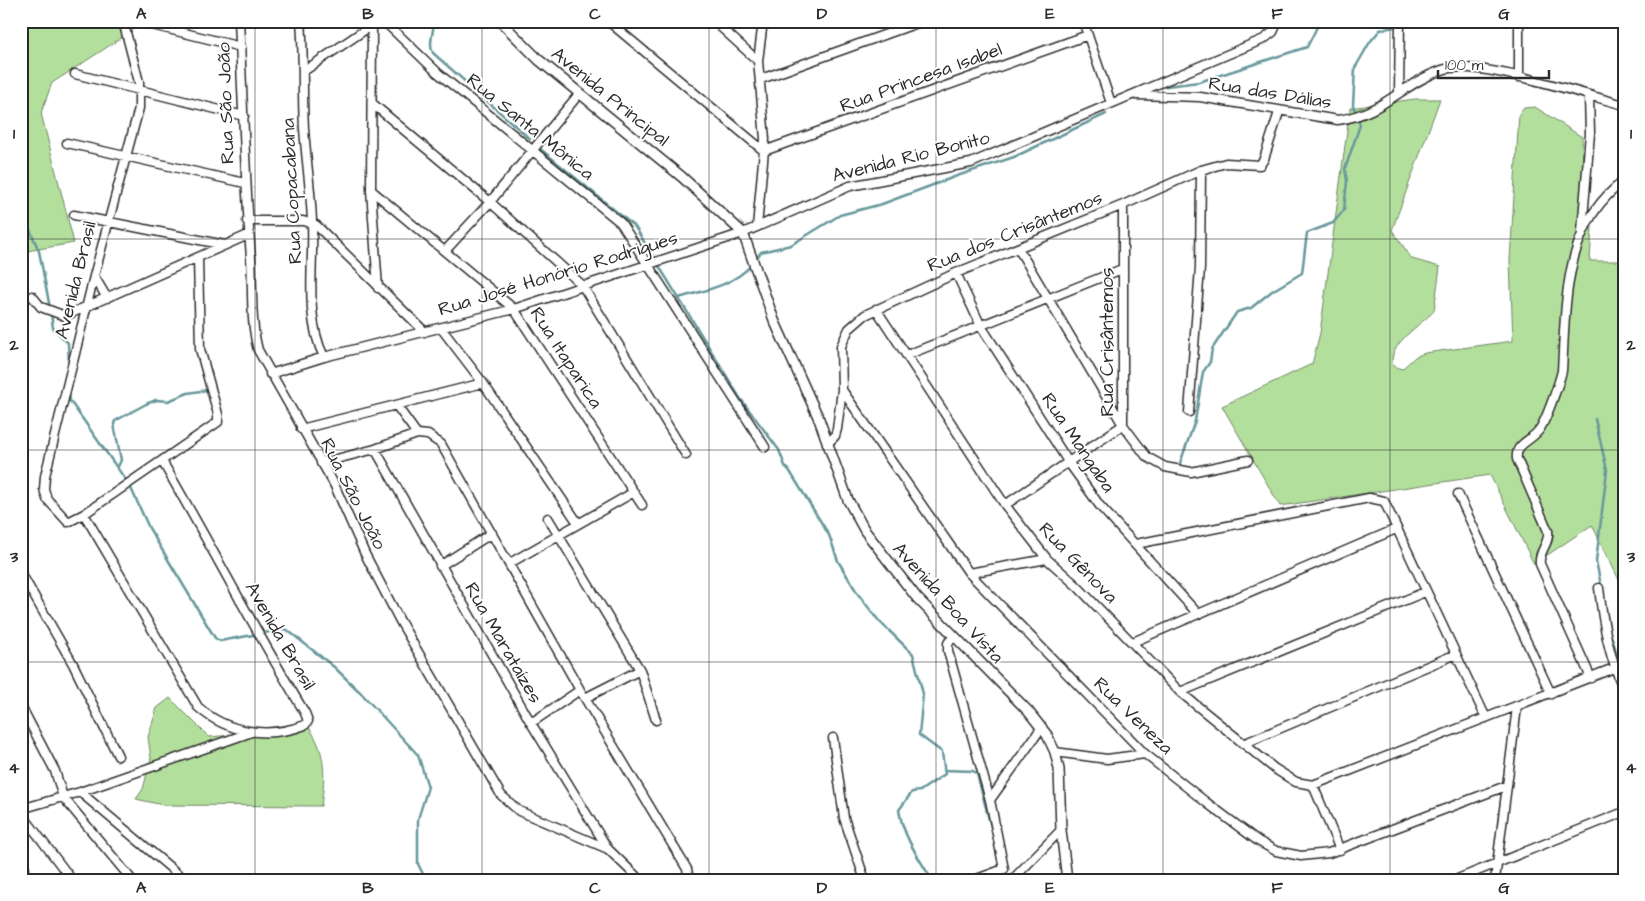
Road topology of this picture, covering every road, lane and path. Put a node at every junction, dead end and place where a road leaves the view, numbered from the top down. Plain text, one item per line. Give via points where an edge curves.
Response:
1 (123, 21) edge
2 (136, 21) edge
3 (240, 21) edge
4 (301, 21) edge
5 (384, 21) edge
6 (500, 21) edge
7 (608, 21) edge
8 (714, 21) edge
9 (763, 21) edge
10 (923, 21) edge
11 (1083, 21) edge
12 (1278, 21) edge
13 (1400, 21) edge
14 (1519, 21) edge
15 (375, 23) edge
16 (1088, 35) junction
17 (240, 47) junction
18 (758, 61) junction
19 (304, 71) junction
20 (75, 74) dead end
21 (1519, 78) junction
22 (761, 79) junction
23 (140, 92) junction
24 (1399, 93) junction
25 (579, 94) junction
26 (1132, 95) junction
27 (1589, 96) junction
28 (1113, 102) junction
29 (373, 104) junction
30 (1624, 105) edge
31 (1279, 112) junction
32 (244, 116) junction
33 (67, 143) dead end
34 (532, 150) junction
35 (764, 152) junction
36 (126, 155) junction
37 (1201, 170) junction
38 (1624, 181) edge
39 (244, 183) junction
40 (371, 190) junction
41 (490, 202) junction
42 (1123, 205) junction
43 (74, 215) dead end
44 (247, 221) junction
45 (108, 222) junction
46 (312, 222) junction
47 (756, 227) junction
48 (743, 233) junction
49 (1582, 233) junction
50 (248, 235) junction
51 (225, 245) junction
52 (1018, 248) junction
53 (444, 251) junction
54 (198, 258) junction
55 (647, 263) junction
56 (1122, 269) junction
57 (956, 273) junction
58 (94, 276) junction
59 (582, 285) junction
60 (378, 288) junction
61 (32, 296) dead end
62 (107, 298) junction
63 (1049, 300) junction
64 (86, 307) junction
65 (514, 309) junction
66 (876, 309) junction
67 (981, 326) junction
68 (441, 328) junction
69 (425, 332) junction
70 (906, 355) junction
71 (324, 357) junction
72 (270, 374) junction
73 (484, 383) junction
74 (842, 390) junction
75 (396, 405) junction
76 (1189, 412) dead end
77 (1123, 425) junction
78 (301, 428) junction
79 (417, 434) junction
80 (827, 444) junction
81 (765, 447) dead end
82 (375, 449) junction
83 (686, 456) dead end
84 (1248, 460) dead end
85 (162, 461) junction
86 (321, 463) junction
87 (1069, 463) junction
88 (634, 492) junction
89 (1458, 494) dead end
90 (642, 505) dead end
91 (1005, 505) junction
92 (84, 514) junction
93 (548, 518) dead end
94 (578, 523) junction
95 (1396, 529) junction
96 (492, 533) junction
97 (558, 535) junction
98 (1136, 544) junction
99 (1046, 559) junction
100 (510, 563) junction
101 (440, 566) junction
102 (21, 573) edge
103 (969, 573) junction
104 (1599, 588) dead end
105 (1425, 592) junction
106 (1198, 614) junction
107 (953, 637) junction
108 (1133, 642) junction
109 (1454, 655) junction
110 (1614, 668) junction
111 (640, 670) junction
112 (1591, 678) junction
113 (580, 690) junction
114 (1624, 690) edge
115 (1180, 692) junction
116 (1551, 694) junction
117 (585, 698) junction
118 (21, 706) edge
119 (1517, 707) junction
120 (1486, 718) junction
121 (656, 720) dead end
122 (530, 723) junction
123 (1042, 726) junction
124 (253, 732) junction
125 (833, 738) dead end
126 (1243, 744) junction
127 (1055, 752) junction
128 (1145, 754) junction
129 (118, 756) dead end
130 (1313, 785) junction
131 (1506, 786) junction
132 (80, 792) junction
133 (63, 797) junction
134 (990, 800) junction
135 (21, 809) edge
136 (1624, 812) edge
137 (21, 813) edge
138 (1060, 830) junction
139 (21, 849) edge
140 (608, 849) junction
141 (1340, 850) junction
142 (1497, 863) junction
143 (1004, 869) junction
144 (1012, 879) edge
145 (27, 880) edge
146 (72, 880) edge
147 (132, 880) edge
148 (185, 880) edge
149 (640, 880) edge
150 (689, 880) edge
151 (865, 880) edge
152 (974, 880) edge
153 (1067, 880) edge
154 (1455, 880) edge
155 (1495, 880) edge

1 - 23 street, Avenida Brasil
2 - 17 street
3 - 17 street, Rua São João
4 - 19 street, Rua Copacabana
5 - 34 street, Rua Santa Mônica via 438,73
6 - 25 street, Avenida Principal via 520,43
7 - 35 street
8 - 18 street
9 - 18 street
10 - 22 street
11 - 16 street
12 - 26 street via 1264,39
13 - 24 street
14 - 21 street
15 - 19 street
15 - 29 street
16 - 28 street
16 - 35 street, Rua Princesa Isabel
17 - 32 street, Rua São João
18 - 22 street
19 - 46 street, Rua Copacabana via 304,127
20 - 23 street
21 - 24 street, Rua das Dálias via 1476,67 1453,67 1426,76
21 - 27 street, Rua das Dálias
22 - 35 street
23 - 32 street
23 - 36 street, Avenida Brasil
24 - 31 street, Rua das Dálias via 1376,110 1352,118 1322,119
25 - 34 street
25 - 48 street, Avenida Principal
26 - 28 street, Avenida Rio Bonito
26 - 31 street, Rua das Dálias via 1200,97
27 - 30 street, Rua das Dálias
27 - 49 street via 1590,133
28 - 47 street, Avenida Rio Bonito via 971,163 850,186
29 - 40 street
29 - 41 street
31 - 37 street, Rua dos Crisântemos via 1260,165 1226,163
32 - 39 street, Rua São João
33 - 36 street
34 - 41 street
34 - 55 street, Rua Santa Mônica via 621,223
35 - 47 street
36 - 39 street
36 - 45 street, Avenida Brasil
37 - 42 street, Rua dos Crisântemos
37 - 76 street via 1200,268
38 - 49 street via 1602,199
39 - 44 street, Rua São João
40 - 53 street, Rua Itaparica
40 - 60 street
41 - 53 street
41 - 59 street
42 - 52 street, Rua dos Crisântemos
42 - 56 street, Rua Crisântemos
43 - 45 street
44 - 46 street
44 - 50 street, Rua São João
45 - 51 street
45 - 58 street, Avenida Brasil
46 - 60 street
46 - 71 street, Rua Copacabana via 312,309 318,344
47 - 48 street, Avenida Rio Bonito
48 - 55 street, Rua José Honório Rodrigues
48 - 80 street, Avenida Boa Vista via 774,320
49 - 112 street via 1568,279 1560,380 1544,422 1516,451 1548,531 1540,564
50 - 51 street
50 - 72 street, Rua São João via 255,340
51 - 54 street
52 - 57 street, Rua dos Crisântemos
52 - 63 street
53 - 65 street, Rua Itaparica
54 - 62 street
54 - 85 street, Avenida Brasil via 200,349 218,420
55 - 59 street, Rua José Honório Rodrigues
55 - 81 street, Rua Santa Mônica
56 - 63 street
56 - 77 street, Rua Crisântemos
57 - 66 street, Rua dos Crisântemos
57 - 67 street, Rua Mangaba
58 - 62 street
58 - 64 street, Avenida Brasil
59 - 65 street, Rua José Honório Rodrigues
59 - 83 street
60 - 69 street
61 - 64 street via 41,307 58,315 65,316
62 - 64 street
63 - 67 street
63 - 77 street
64 - 92 street, Avenida Brasil via 44,483 49,504 65,520 70,522
65 - 68 street, Rua José Honório Rodrigues
65 - 88 street, Rua Itaparica
66 - 70 street, Rua Gênova
66 - 74 street, Rua dos Crisântemos via 856,321 844,338 840,355
67 - 70 street
67 - 87 street, Rua Mangaba
68 - 69 street, Rua José Honório Rodrigues
68 - 73 street
69 - 71 street, Rua José Honório Rodrigues
70 - 91 street, Rua Gênova
71 - 72 street, Rua José Honório Rodrigues
72 - 78 street, Rua São João
73 - 75 street
73 - 94 street
74 - 80 street, Rua dos Crisântemos via 835,436
74 - 103 street, Rua Veneza
75 - 78 street
75 - 79 street
77 - 84 street via 1147,457 1178,471 1204,470
77 - 87 street, Rua Crisântemos
78 - 86 street, Rua São João
79 - 82 street
79 - 96 street via 434,438 441,444
80 - 107 street, Avenida Boa Vista via 848,500 865,530 917,598
82 - 86 street
82 - 101 street, Rua Marataízes
85 - 92 street, Avenida Brasil
85 - 124 street, Avenida Brasil via 259,637 306,713 307,723 302,727
86 - 140 street, Rua São João via 400,621 501,795 519,811
87 - 91 street, Rua Crisântemos
87 - 98 street, Rua Mangaba via 1100,506
88 - 90 street, Rua Itaparica
88 - 94 street
89 - 116 street
91 - 99 street, Rua Gênova
92 - 124 street via 198,707 215,721 237,730
93 - 97 street
94 - 97 street
95 - 98 street via 1384,501 1369,498
95 - 105 street
95 - 106 street
96 - 100 street
96 - 101 street
97 - 100 street
97 - 111 street
98 - 106 street, Rua Mangaba
99 - 103 street
99 - 108 street, Rua Gênova
100 - 113 street
101 - 122 street, Rua Marataízes
102 - 129 street via 73,664
103 - 128 street, Rua Veneza
104 - 110 street via 1602,621
105 - 109 street
105 - 115 street
106 - 108 street
107 - 123 street, Avenida Boa Vista
107 - 134 street via 948,643 948,651
108 - 115 street, Rua Gênova
109 - 120 street
109 - 126 street
110 - 112 street
110 - 114 street
111 - 117 street
111 - 121 street
112 - 116 street
113 - 117 street
113 - 122 street
115 - 126 street, Rua Gênova
116 - 119 street
117 - 150 street via 687,869
118 - 133 street via 55,771
119 - 120 street
119 - 131 street
120 - 130 street
122 - 140 street, Rua Marataízes
123 - 127 street, Avenida Boa Vista
123 - 134 street
124 - 132 street
125 - 151 street via 844,818
126 - 130 street, Rua Gênova via 1288,778
127 - 128 street via 1107,759
127 - 138 street, Avenida Boa Vista via 1059,769
128 - 141 street, Rua Veneza via 1258,841 1276,851 1291,856 1307,856
130 - 141 street
131 - 141 street, Rua Veneza
131 - 142 street
132 - 133 street
132 - 148 street
133 - 135 street
133 - 147 street
134 - 143 street
136 - 142 street
137 - 146 street
138 - 144 street
138 - 153 street, Avenida Boa Vista
139 - 145 street
140 - 149 street, Rua São João
142 - 154 street
142 - 155 street
143 - 144 street
143 - 152 street

